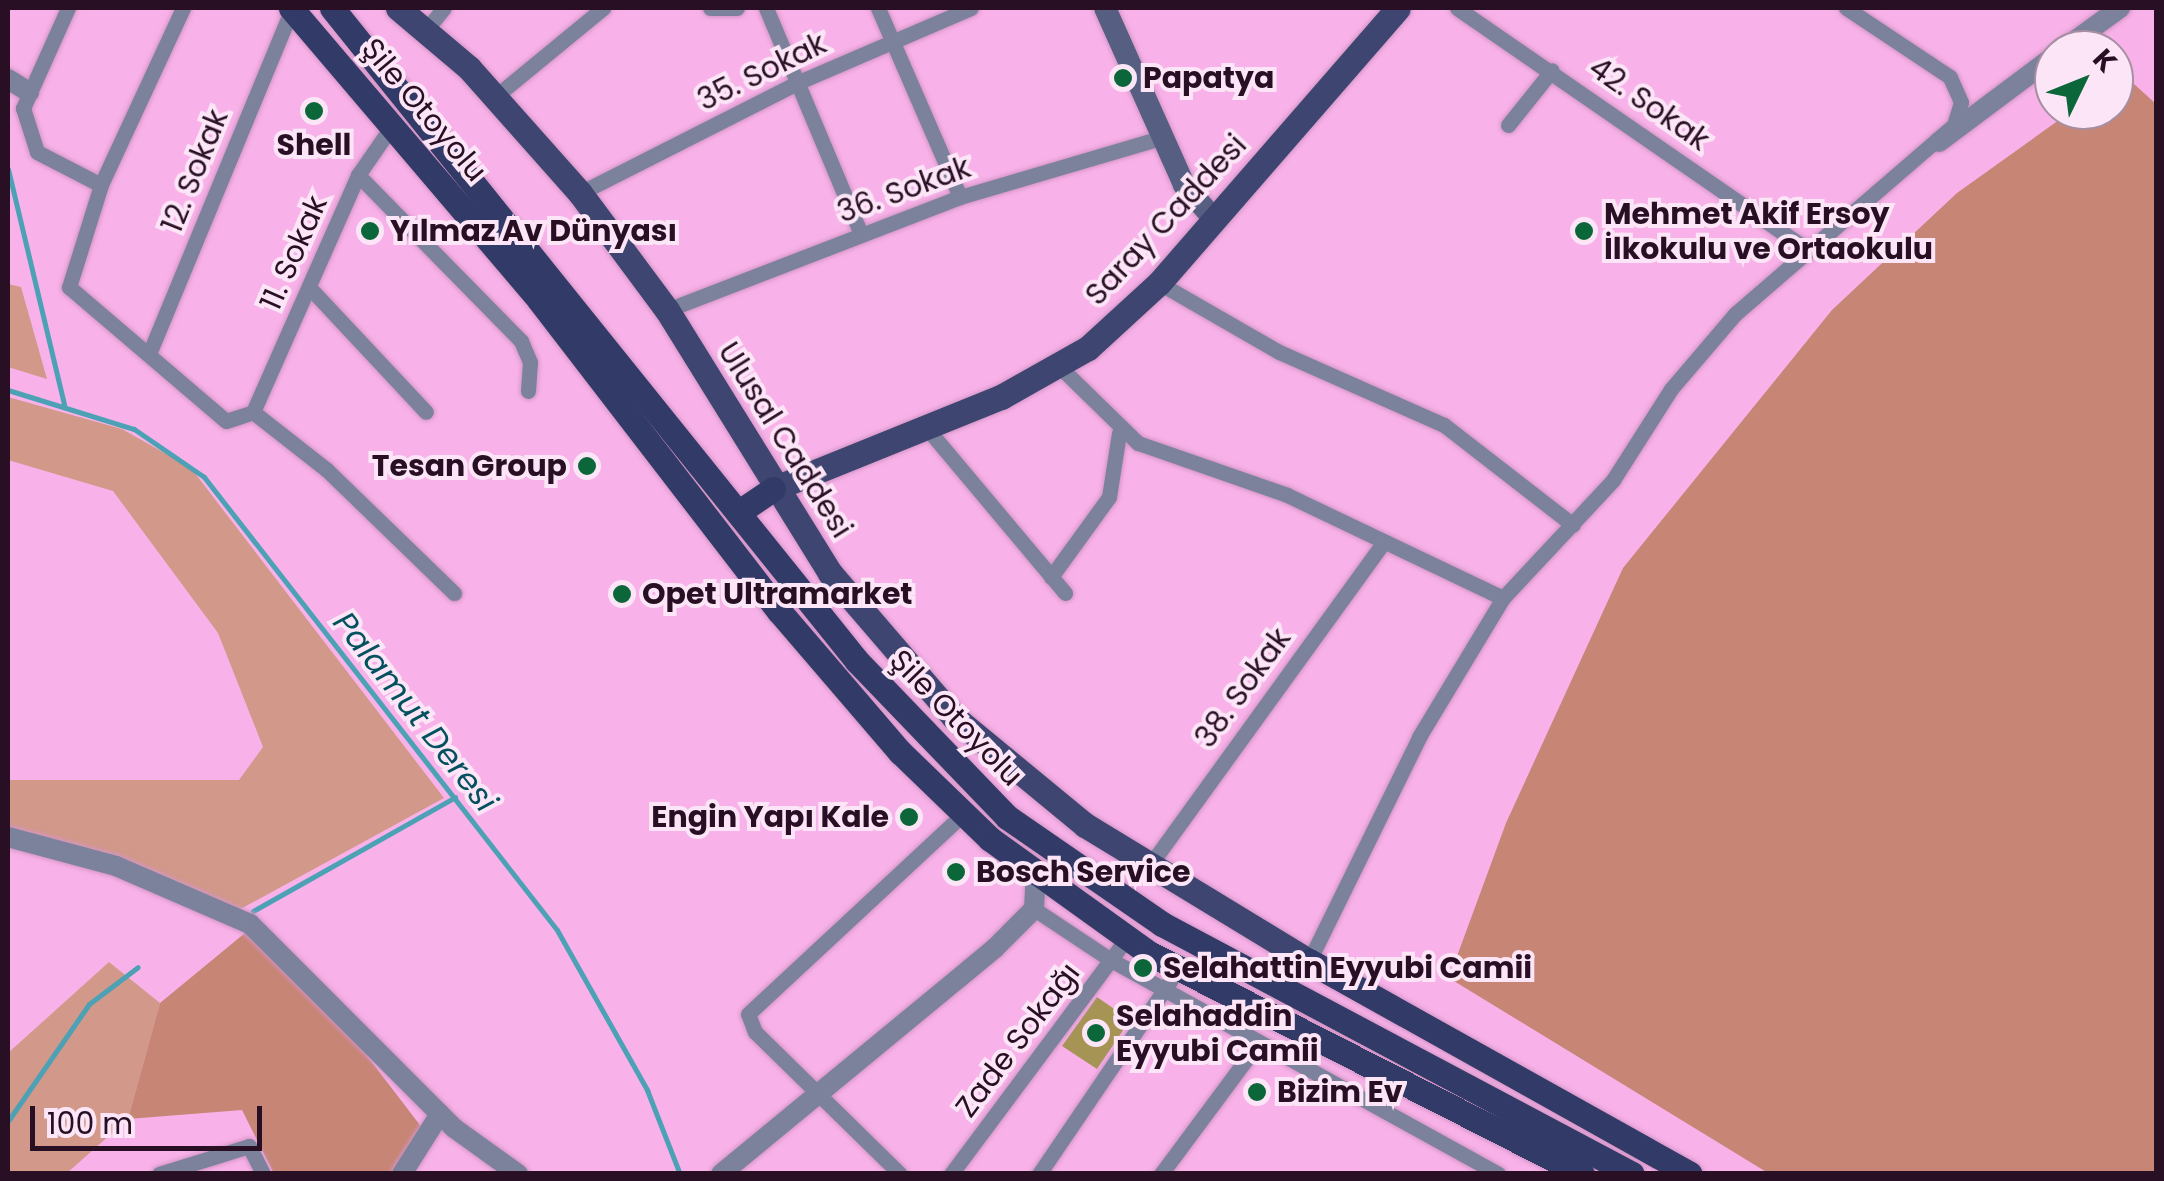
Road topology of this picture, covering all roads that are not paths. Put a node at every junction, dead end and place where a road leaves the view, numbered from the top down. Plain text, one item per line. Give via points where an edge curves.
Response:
1 (68, 8) edge
2 (182, 8) edge
3 (291, 8) edge
4 (332, 8) edge
5 (398, 8) edge
6 (444, 8) edge
7 (603, 8) edge
8 (710, 8) edge
9 (737, 8) edge
10 (766, 8) edge
11 (878, 8) edge
12 (1106, 8) edge
13 (1398, 8) edge
14 (1458, 8) edge
15 (1846, 8) edge
16 (2120, 8) edge
17 (966, 9) edge
18 (426, 30) junction
19 (2090, 30) edge
20 (893, 41) junction
21 (1552, 70) junction
22 (2034, 71) edge
23 (8, 79) edge
24 (799, 82) junction
25 (30, 92) junction
26 (496, 96) junction
27 (394, 122) junction
28 (1508, 125) dead end
29 (1164, 137) junction
30 (1939, 142) junction
31 (358, 175) junction
32 (101, 186) junction
33 (580, 193) junction
34 (960, 197) junction
35 (1215, 220) junction
36 (860, 234) junction
37 (1806, 249) junction
38 (1159, 283) junction
39 (309, 287) junction
40 (668, 310) junction
41 (150, 354) junction
42 (1060, 367) junction
43 (528, 391) dead end
44 (253, 412) junction
45 (426, 412) dead end
46 (925, 426) junction
47 (1119, 433) junction
48 (773, 489) junction
49 (738, 512) junction
50 (1574, 525) junction
51 (1382, 545) junction
52 (1051, 577) junction
53 (454, 592) dead end
54 (1065, 593) dead end
55 (1504, 598) junction
56 (964, 814) junction
57 (8, 837) edge
58 (1150, 866) junction
59 (1036, 874) junction
60 (1034, 909) junction
61 (1127, 938) junction
62 (1111, 960) junction
63 (1308, 961) junction
64 (1173, 978) junction
65 (1260, 1042) junction
66 (1380, 1072) junction
67 (1347, 1090) junction
68 (819, 1097) junction
69 (440, 1114) junction
70 (1494, 1130) junction
71 (158, 1174) edge
72 (263, 1174) edge
73 (402, 1174) edge
74 (518, 1174) edge
75 (721, 1174) edge
76 (900, 1174) edge
77 (951, 1174) edge
78 (1039, 1174) edge
79 (1161, 1174) edge
80 (1498, 1174) edge
81 (1542, 1174) edge
82 (1582, 1174) edge
83 (1632, 1174) edge
84 (1690, 1174) edge

1 - 25 street
2 - 32 street
3 - 27 highway, Şile Otoyolu
3 - 41 street, 12. Sokak
4 - 49 highway, Şile Otoyolu
5 - 18 main road, Ulusal Caddesi
6 - 18 street
7 - 26 street
8 - 9 street
10 - 24 street
11 - 20 street
12 - 29 main road
13 - 35 main road, Saray Caddesi
14 - 21 street, 42. Sokak
15 - 30 street via 1958,88 1954,125
16 - 19 street
17 - 20 street, 35. Sokak
18 - 26 main road, Ulusal Caddesi
20 - 24 street, 35. Sokak
20 - 34 street
21 - 28 street
21 - 37 street, 42. Sokak
22 - 30 street
23 - 25 street
24 - 33 street, 35. Sokak
24 - 36 street
25 - 32 street via 24,108 37,152
26 - 33 main road, Ulusal Caddesi
27 - 31 street, 11. Sokak
27 - 56 highway, Şile Otoyolu via 780,611
29 - 34 street, 36. Sokak
29 - 35 main road via 1184,185
30 - 37 street
31 - 39 street, 11. Sokak
31 - 43 street via 520,341 530,362
32 - 41 street via 69,288
33 - 40 main road, Ulusal Caddesi
34 - 36 street, 36. Sokak
35 - 38 main road, Saray Caddesi
36 - 40 street, 36. Sokak
37 - 50 street via 1702,349
38 - 42 main road, Saray Caddesi
38 - 50 street via 1280,352 1444,424
39 - 44 street, 11. Sokak
39 - 45 street
40 - 48 main road, Ulusal Caddesi
41 - 44 street via 226,420
42 - 46 main road, Saray Caddesi
42 - 47 street
44 - 53 street via 327,470
46 - 48 main road, Saray Caddesi
46 - 52 street
47 - 51 street via 1287,495
47 - 52 street via 1109,498
48 - 49 highway
48 - 58 main road, Ulusal Caddesi via 830,573 954,717 1023,780
49 - 83 highway, Şile Otoyolu via 929,738 1007,817 1083,874 1162,924
50 - 55 street
51 - 55 street
51 - 58 street, 38. Sokak
52 - 54 street
55 - 63 street via 1419,738
56 - 59 highway, Şile Otoyolu
56 - 68 street via 748,1014
57 - 69 street via 116,866 250,924
58 - 63 main road, Ulusal Caddesi
59 - 60 street
59 - 61 highway, Şile Otoyolu
60 - 62 street
60 - 68 street
61 - 62 street, Zade Sokağı
61 - 64 highway, Şile Otoyolu
62 - 64 street
62 - 77 street, Zade Sokağı
63 - 84 highway
64 - 65 street
64 - 66 highway, Şile Otoyolu
64 - 78 street
65 - 67 street
65 - 79 street
66 - 67 street
66 - 70 highway, Şile Otoyolu
67 - 80 street
68 - 75 street
68 - 76 street
69 - 73 street
69 - 74 street
70 - 81 highway
70 - 82 highway, Şile Otoyolu
71 - 72 street via 249,1146

